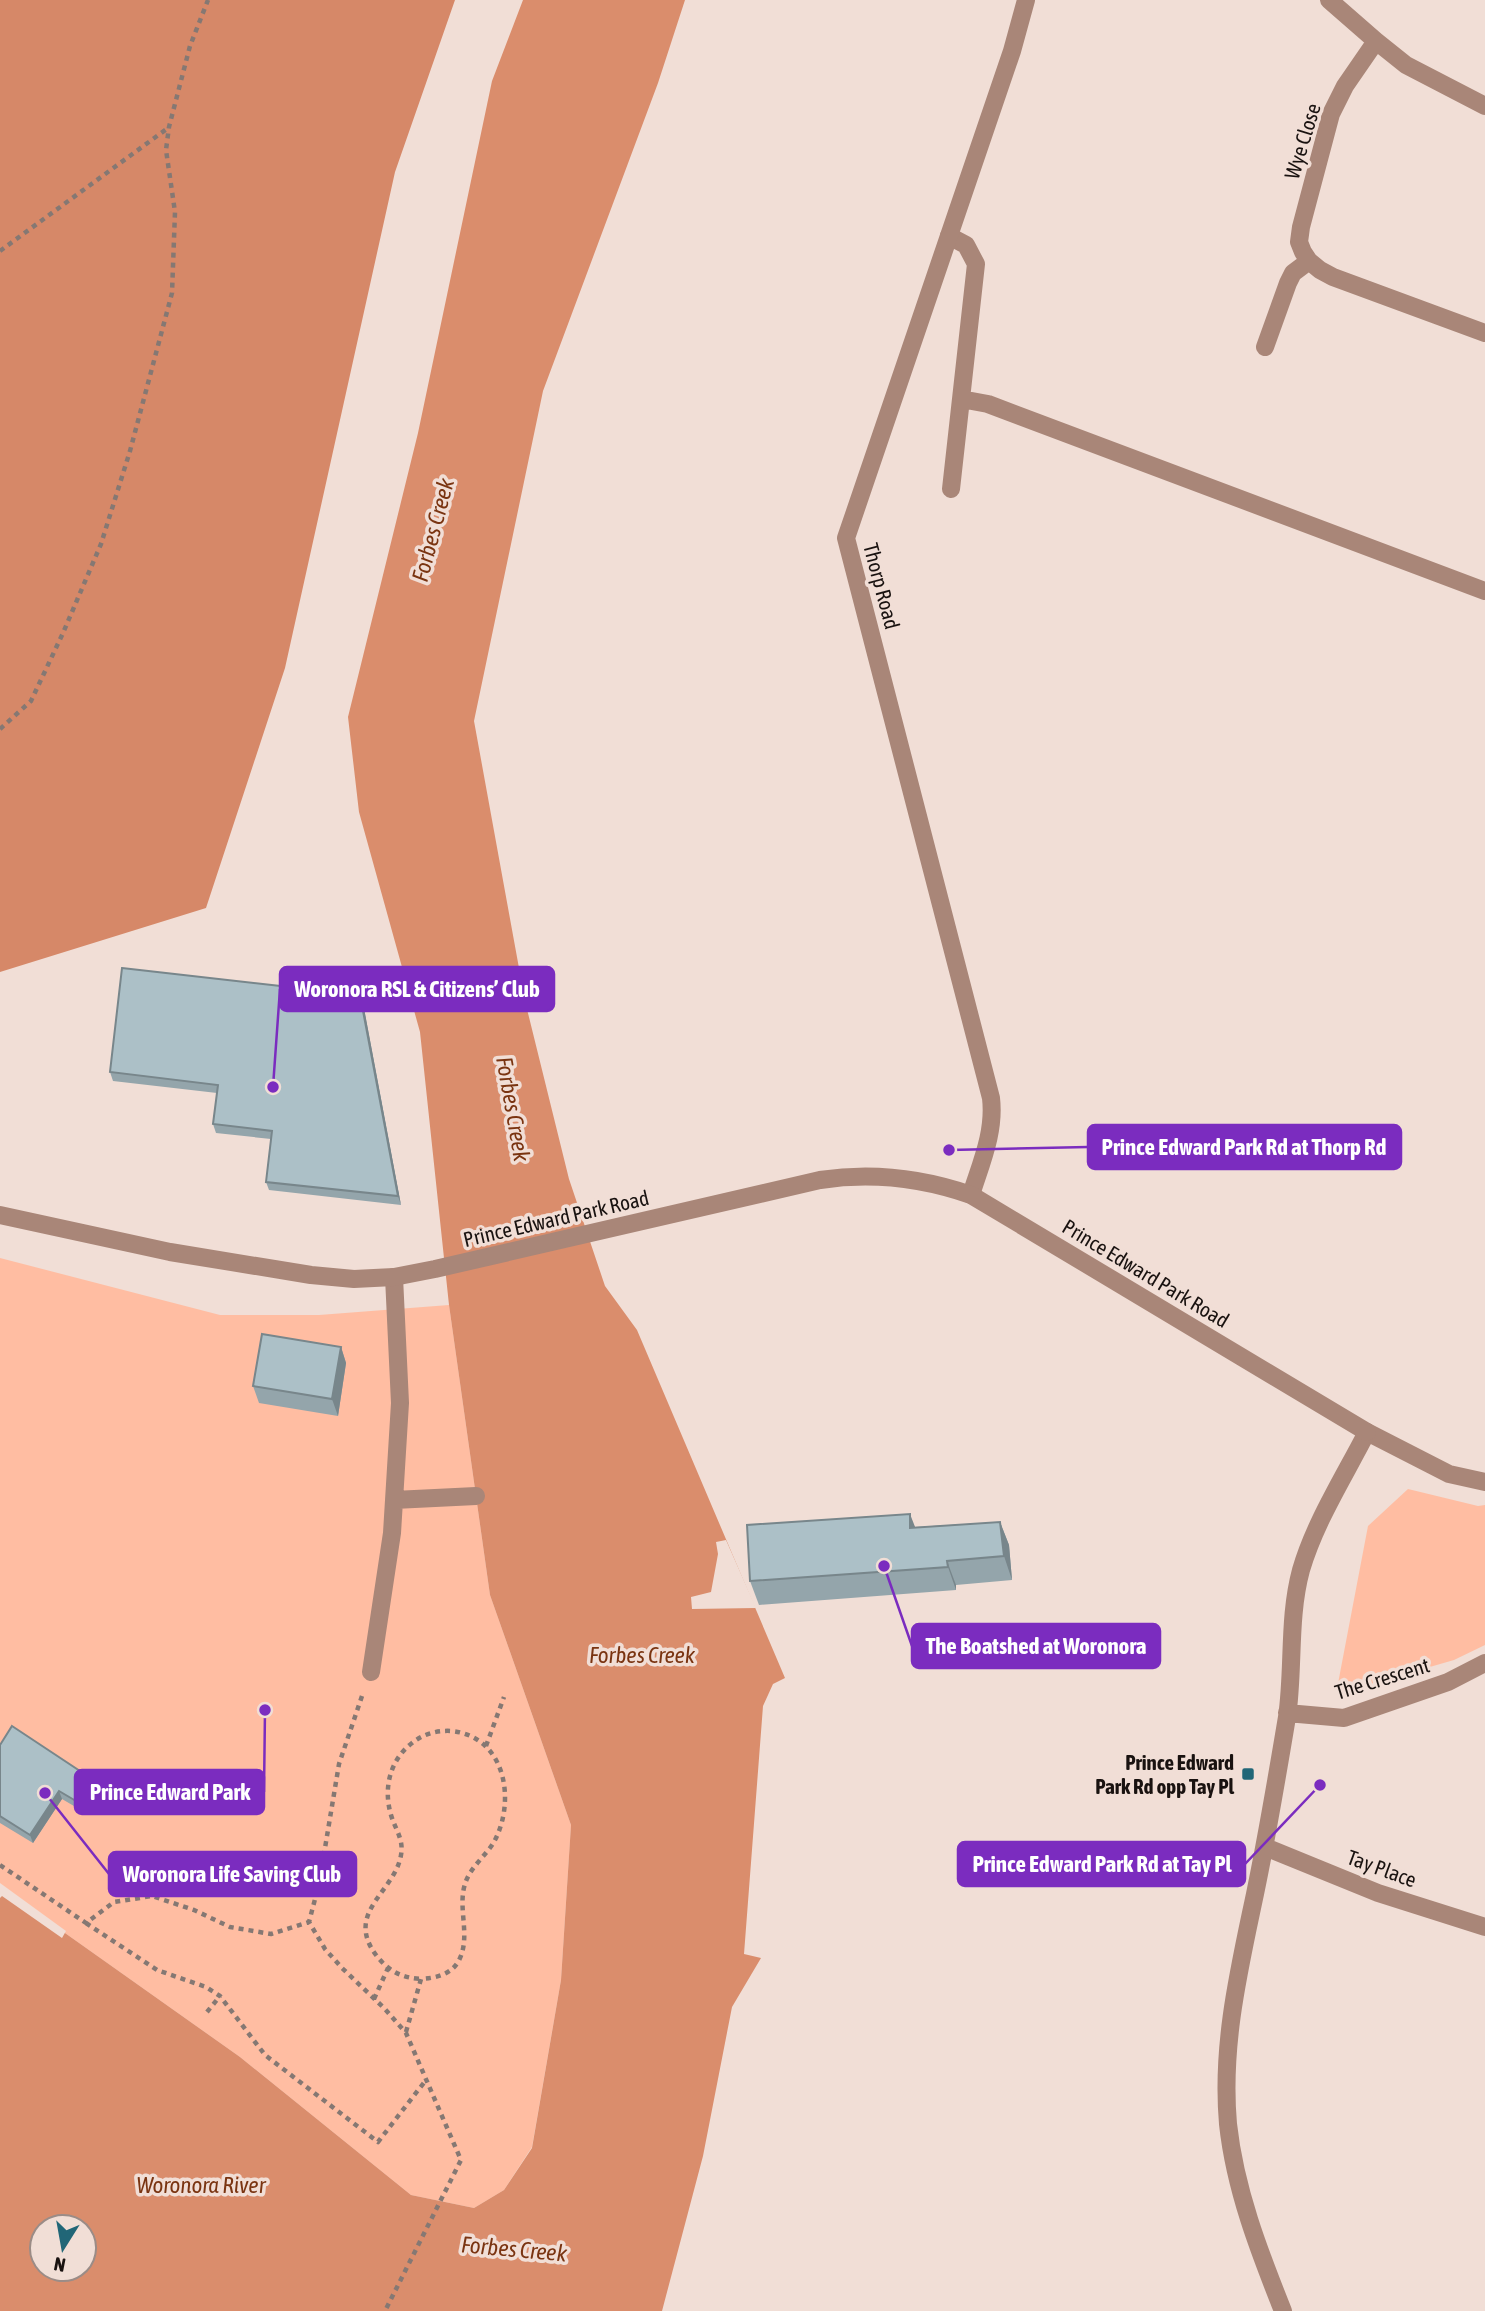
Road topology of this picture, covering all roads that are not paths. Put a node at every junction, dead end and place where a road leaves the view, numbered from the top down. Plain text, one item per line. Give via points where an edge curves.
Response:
1 (1026, 0) edge
2 (1329, 0) edge
3 (1376, 41) junction
4 (1485, 106) edge
5 (949, 236) junction
6 (1309, 261) junction
7 (1485, 333) edge
8 (1265, 346) dead end
9 (961, 399) junction
10 (951, 489) dead end
11 (1485, 591) edge
12 (971, 1195) junction
13 (0, 1215) edge
14 (394, 1277) junction
15 (1367, 1432) junction
16 (1485, 1482) edge
17 (477, 1496) dead end
18 (394, 1500) junction
19 (1485, 1663) edge
20 (371, 1672) road end
21 (1287, 1713) junction
22 (1265, 1847) junction
23 (1485, 1927) edge
24 (1283, 2311) edge

1 - 5 street, Thorp Road
2 - 3 street
3 - 4 street via 1406,65
3 - 6 street, Wye Close via 1331,114 1301,228 1299,242
5 - 9 street via 966,245 976,264
5 - 12 street, Thorp Road via 846,538 991,1098 989,1137
6 - 7 street via 1333,277
6 - 8 street via 1287,284
9 - 10 street
9 - 11 street via 988,404
12 - 14 street, Prince Edward Park Road via 887,1176 840,1177
12 - 15 street, Prince Edward Park Road
13 - 14 street, Prince Edward Park Road via 170,1252 311,1275
14 - 18 street via 400,1403
15 - 16 street via 1450,1474
15 - 21 street via 1318,1526 1301,1571
17 - 18 street
18 - 20 street
19 - 21 street, The Crescent via 1448,1682 1344,1718
21 - 22 street
22 - 23 street, Tay Place via 1378,1893
22 - 24 street via 1233,1994 1226,2060 1228,2125 1242,2198

